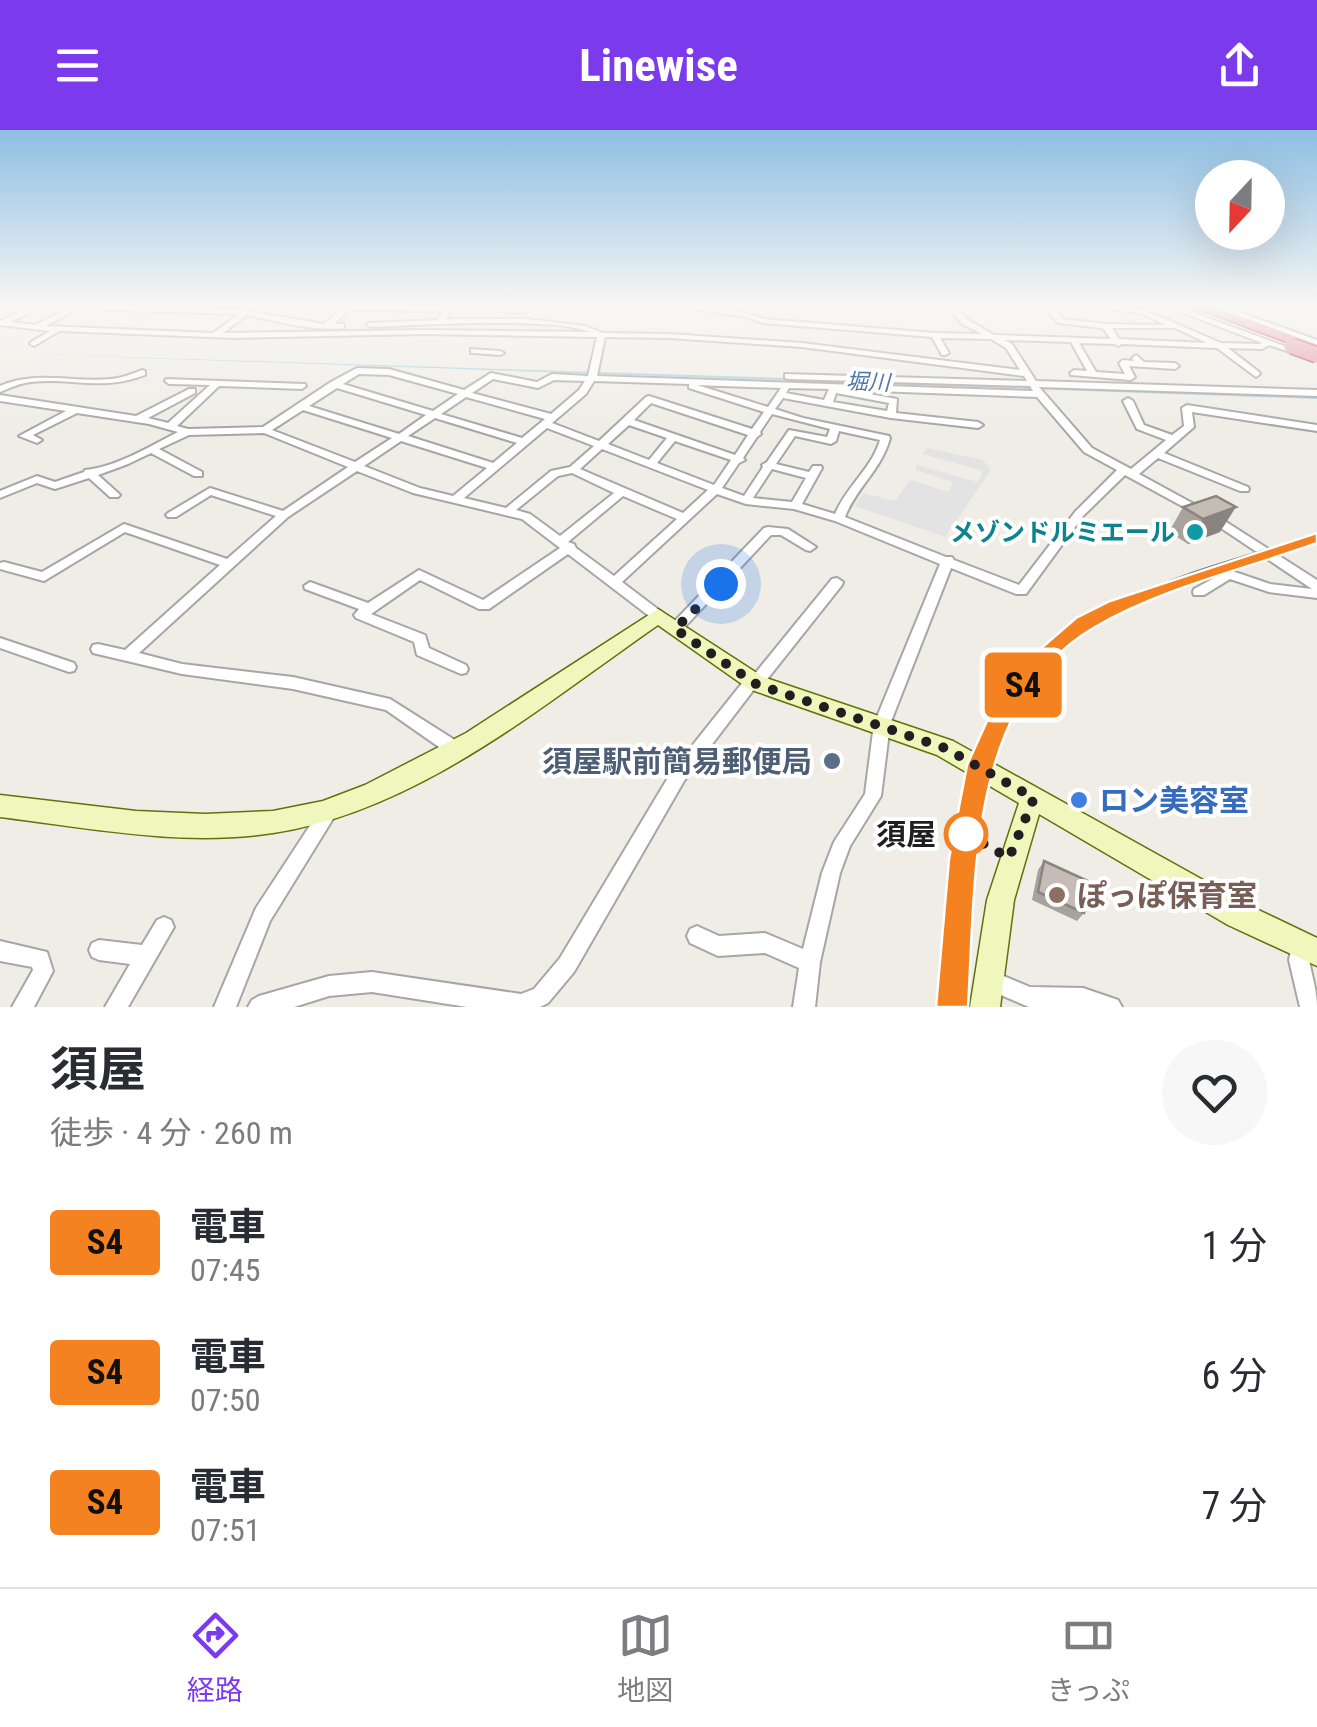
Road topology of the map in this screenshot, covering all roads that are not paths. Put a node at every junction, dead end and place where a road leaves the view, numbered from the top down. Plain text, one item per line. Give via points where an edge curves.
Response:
1 (492, 346) edge
2 (599, 346) edge
3 (805, 346) edge
4 (941, 346) edge
5 (1009, 346) edge
6 (1077, 346) edge
7 (1124, 346) edge
8 (1220, 346) edge
9 (1241, 346) edge
10 (1255, 347) junction
11 (1301, 348) edge
12 (474, 351) dead end
13 (487, 352) junction
14 (500, 353) dead end
15 (945, 353) dead end
16 (1140, 364) junction
17 (1176, 366) dead end
18 (142, 373) dead end
19 (1074, 373) dead end
20 (1256, 374) dead end
21 (592, 375) junction
22 (1094, 375) junction
23 (0, 377) edge
24 (18, 378) junction
25 (667, 380) junction
26 (169, 381) dead end
27 (681, 381) junction
28 (334, 384) junction
29 (215, 385) junction
30 (1034, 385) junction
31 (302, 386) dead end
32 (785, 386) junction
33 (0, 389) edge
34 (192, 390) dead end
35 (464, 393) junction
36 (1317, 393) edge
37 (0, 398) edge
38 (649, 399) junction
39 (1128, 401) dead end
40 (301, 406) junction
41 (76, 410) junction
42 (771, 410) junction
43 (433, 414) junction
44 (138, 419) junction
45 (549, 421) junction
46 (628, 421) junction
47 (978, 425) dead end
48 (170, 427) junction
49 (836, 428) junction
50 (1317, 428) edge
51 (265, 430) junction
52 (187, 432) junction
53 (756, 434) junction
54 (400, 437) junction
55 (672, 437) junction
56 (1173, 439) junction
57 (37, 440) dead end
58 (525, 442) junction
59 (605, 446) junction
60 (154, 450) junction
61 (1156, 454) junction
62 (740, 460) junction
63 (652, 463) junction
64 (358, 465) junction
65 (767, 466) junction
66 (494, 467) junction
67 (573, 470) junction
68 (1129, 471) junction
69 (88, 472) junction
70 (198, 474) dead end
71 (717, 488) junction
72 (1244, 490) dead end
73 (622, 492) junction
74 (0, 495) edge
75 (114, 496) dead end
76 (454, 501) junction
77 (746, 501) junction
78 (791, 506) junction
79 (510, 510) junction
80 (172, 515) dead end
81 (284, 515) junction
82 (685, 518) junction
83 (838, 518) junction
84 (773, 529) junction
85 (566, 543) junction
86 (810, 548) dead end
87 (948, 560) junction
88 (229, 564) junction
89 (4, 566) dead end
90 (616, 580) junction
91 (837, 582) dead end
92 (310, 586) dead end
93 (1317, 586) edge
94 (1199, 592) dead end
95 (1317, 594) edge
96 (369, 608) junction
97 (666, 622) junction
98 (0, 642) edge
99 (98, 650) dead end
100 (126, 657) junction
101 (69, 667) dead end
102 (461, 669) dead end
103 (754, 682) junction
104 (882, 724) junction
105 (455, 749) junction
106 (1034, 798) junction
107 (0, 806) edge
108 (330, 809) junction
109 (164, 926) dead end
110 (696, 936) dead end
111 (100, 950) dead end
112 (1309, 950) edge
113 (0, 951) edge
114 (147, 956) junction
115 (810, 962) junction
116 (987, 979) junction
117 (530, 1005) edge
118 (23, 1007) edge
119 (116, 1007) edge
120 (225, 1007) edge
121 (258, 1007) edge
122 (804, 1007) edge
123 (985, 1007) edge
124 (1111, 1007) edge
125 (1311, 1007) edge

1 - 13 street
2 - 21 street
3 - 30 street
4 - 15 street
5 - 30 street
6 - 22 street
7 - 16 street
8 - 20 street
9 - 10 street
10 - 11 street
10 - 11 street via 1281,354
12 - 13 street
13 - 14 street
16 - 17 street
16 - 22 street via 1122,364 1130,377
18 - 24 street via 126,382
19 - 22 street
21 - 25 street
21 - 35 street via 552,377 538,385 491,376
21 - 45 street
23 - 24 street
24 - 33 street
25 - 27 street
25 - 38 street
26 - 29 street
27 - 32 street
27 - 42 street
28 - 35 street via 352,372 389,372
28 - 40 street
28 - 43 street
29 - 31 street
29 - 48 street
30 - 32 street
30 - 36 street
30 - 68 street via 1078,442
32 - 42 street
32 - 47 street via 827,404 833,390 894,401 891,415
34 - 44 street
35 - 43 street
35 - 45 street
37 - 41 street
38 - 46 street
38 - 53 street
39 - 56 street via 1140,428
40 - 51 street
40 - 54 street
41 - 44 street
41 - 57 street via 24,436
42 - 49 street
42 - 53 street
43 - 54 street
43 - 58 street
44 - 48 street
45 - 58 street
45 - 59 street
46 - 55 street
46 - 59 street
48 - 52 street
49 - 65 street via 830,441 792,432
49 - 83 street via 885,438
50 - 56 street via 1186,408 1189,427
51 - 52 street
51 - 64 street
52 - 60 street
53 - 62 street
54 - 64 street
54 - 66 street
55 - 62 street
55 - 63 street
56 - 61 street
58 - 66 street
59 - 63 street
59 - 67 street
60 - 69 street
60 - 70 street
61 - 68 street
61 - 72 street
62 - 71 street
63 - 71 street
64 - 76 street
64 - 81 street
65 - 77 street
65 - 78 street via 814,472
66 - 76 street
67 - 73 street
67 - 79 street via 555,472
68 - 87 street via 1078,514 1021,591
68 - 93 street
69 - 74 street via 55,486 33,480
69 - 75 street
71 - 77 street
71 - 82 street
73 - 82 street
73 - 85 street
76 - 79 street
77 - 78 street
78 - 83 street
78 - 84 street
79 - 85 street
80 - 81 street via 210,491
81 - 88 street
82 - 90 street
83 - 87 street
84 - 86 street
84 - 97 street
85 - 90 street
85 - 96 street via 484,606 419,574
87 - 104 street
88 - 89 street via 124,528 44,577
88 - 100 street
90 - 97 street
91 - 103 street
92 - 96 street
94 - 95 street via 1230,574
96 - 102 street via 361,615 420,639 422,651
97 - 103 street
97 - 105 street
98 - 101 street
99 - 100 street
100 - 105 street via 390,704
103 - 104 street
103 - 117 street via 678,776 567,965
104 - 106 street via 945,748
104 - 115 street via 873,796 837,858
105 - 108 street via 367,797
106 - 112 street
106 - 116 street via 1009,858
107 - 108 street via 224,824 274,822
108 - 120 street via 263,915
109 - 114 street
110 - 115 street via 718,946 766,943
111 - 114 street
112 - 125 street via 1298,960
113 - 118 street via 40,959 44,971
114 - 119 street
115 - 122 street
116 - 123 street
116 - 124 street via 1030,997 1084,998
117 - 121 street via 372,982 329,986

